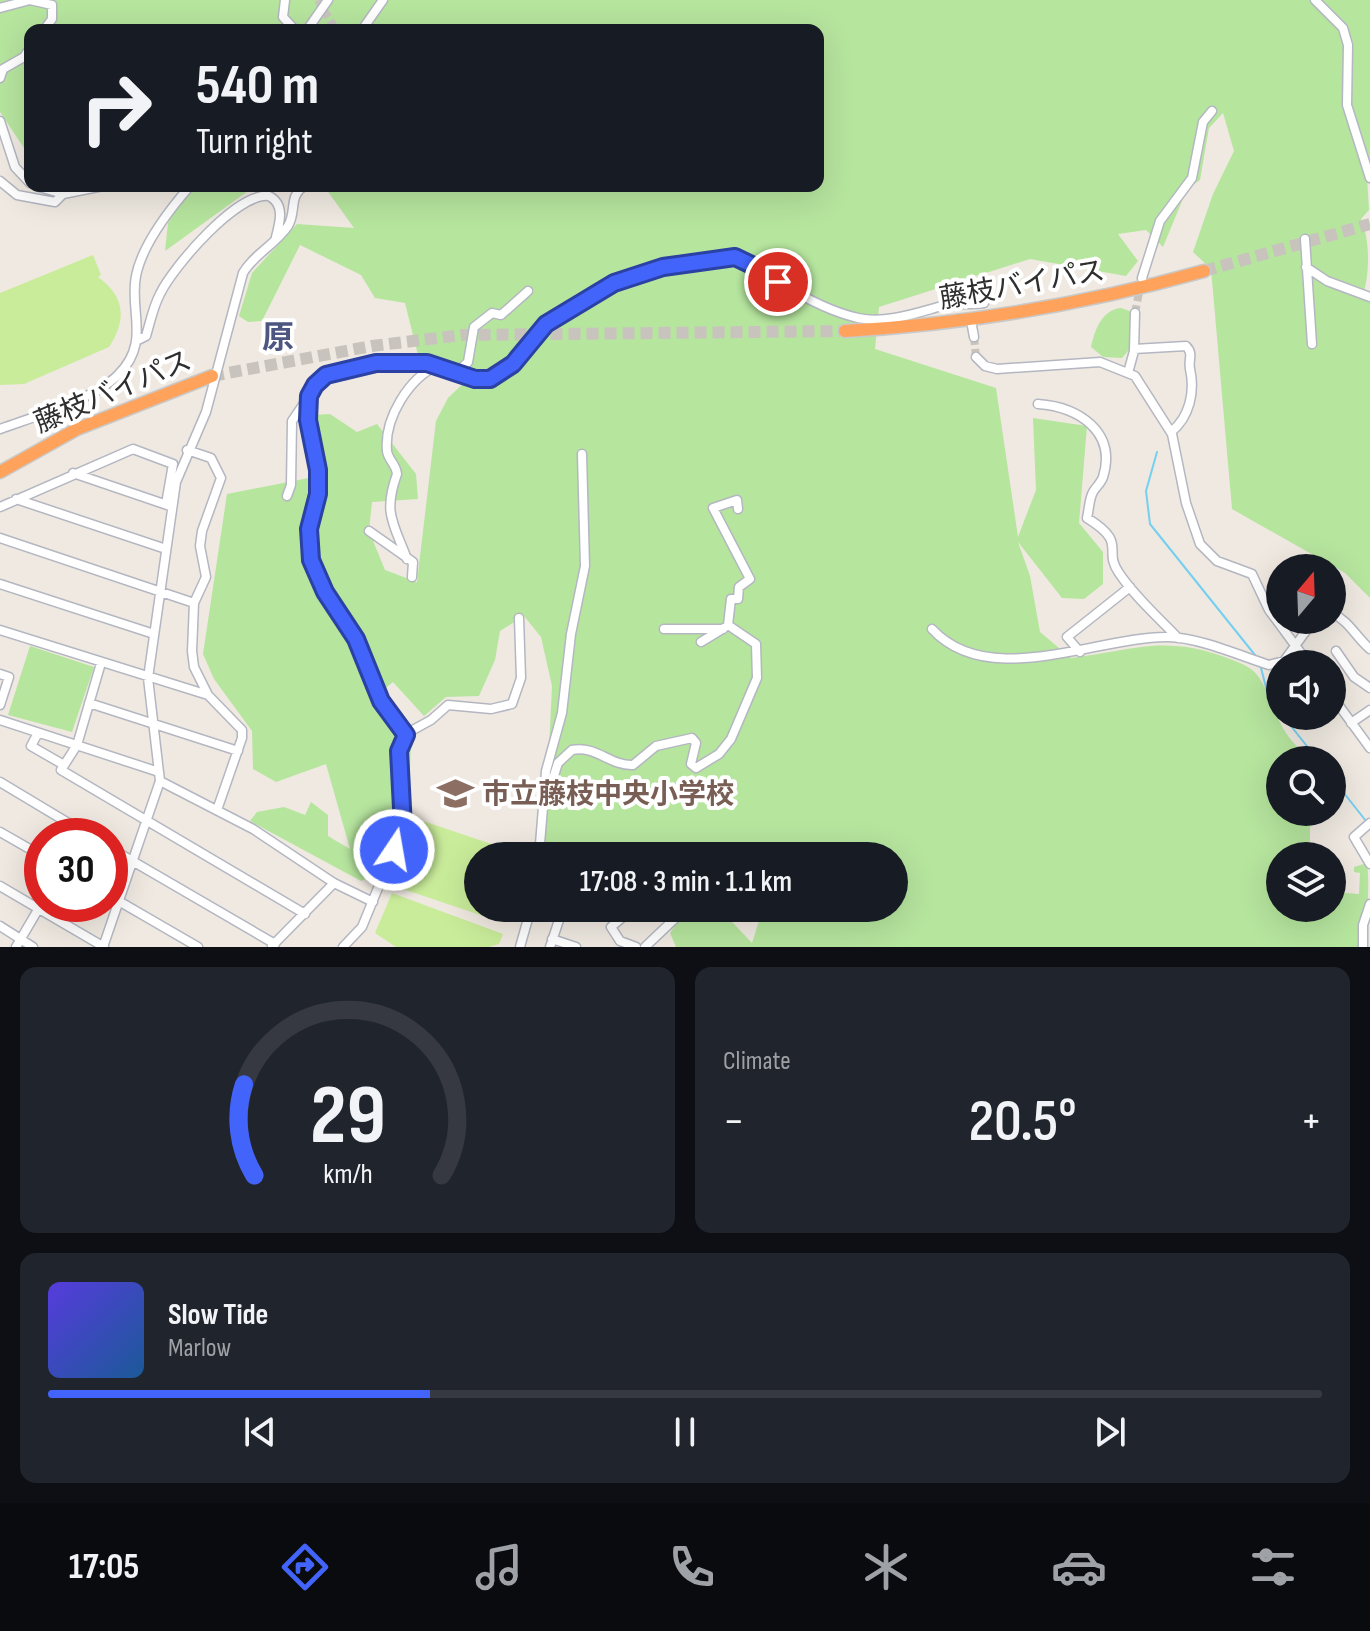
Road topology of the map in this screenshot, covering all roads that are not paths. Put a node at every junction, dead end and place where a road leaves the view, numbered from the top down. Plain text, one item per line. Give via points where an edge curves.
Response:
1 (285, 0) edge
2 (328, 0) edge
3 (383, 0) edge
4 (1315, 0) edge
5 (0, 8) edge
6 (48, 24) edge
7 (289, 24) edge
8 (311, 24) edge
9 (366, 24) edge
10 (24, 57) edge
11 (0, 78) edge
12 (1212, 111) dead end
13 (0, 121) edge
14 (24, 177) edge
15 (1370, 178) edge
16 (0, 181) edge
17 (56, 192) edge
18 (73, 192) edge
19 (182, 192) edge
20 (298, 192) edge
21 (63, 194) junction
22 (1305, 239) dead end
23 (274, 245) junction
24 (1306, 267) junction
25 (1204, 271) tunnel mouth
26 (1142, 278) tunnel mouth
27 (528, 291) dead end
28 (1370, 297) edge
29 (984, 303) dead end
30 (1135, 313) tunnel mouth
31 (972, 326) dead end
32 (845, 331) tunnel mouth
33 (974, 337) tunnel mouth
34 (136, 341) junction
35 (1312, 344) dead end
36 (1134, 349) junction
37 (976, 357) dead end
38 (438, 365) junction
39 (457, 372) junction
40 (1128, 373) junction
41 (309, 396) junction
42 (1038, 404) dead end
43 (0, 429) edge
44 (1171, 432) junction
45 (187, 450) junction
46 (582, 454) dead end
47 (0, 463) edge
48 (0, 472) edge
49 (72, 473) junction
50 (287, 496) dead end
51 (15, 499) junction
52 (170, 506) junction
53 (0, 507) edge
54 (738, 509) dead end
55 (369, 531) dead end
56 (0, 538) edge
57 (166, 549) junction
58 (407, 559) junction
59 (412, 577) dead end
60 (0, 584) edge
61 (1130, 587) junction
62 (161, 590) junction
63 (194, 603) junction
64 (519, 618) dead end
65 (1346, 622) edge
66 (726, 627) junction
67 (664, 629) dead end
68 (932, 629) dead end
69 (0, 630) edge
70 (154, 634) junction
71 (1303, 634) edge
72 (1178, 638) junction
73 (701, 642) dead end
74 (1295, 645) junction
75 (1370, 649) edge
76 (1299, 650) edge
77 (1080, 652) junction
78 (101, 663) junction
79 (1346, 665) edge
80 (0, 674) edge
81 (148, 678) junction
82 (1370, 688) edge
83 (208, 695) junction
84 (89, 703) junction
85 (0, 705) edge
86 (1370, 710) edge
87 (1346, 716) edge
88 (0, 720) edge
89 (1351, 723) junction
90 (153, 724) junction
91 (38, 733) junction
92 (406, 735) junction
93 (77, 745) junction
94 (1370, 748) edge
95 (238, 751) junction
96 (64, 765) junction
97 (159, 777) junction
98 (0, 782) edge
99 (545, 789) junction
100 (217, 810) junction
101 (60, 818) edge
102 (146, 821) junction
103 (1370, 823) edge
104 (0, 832) edge
105 (540, 842) edge
106 (24, 846) edge
107 (128, 859) edge
108 (132, 861) junction
109 (1370, 864) edge
110 (128, 873) edge
111 (334, 883) junction
112 (0, 886) edge
113 (24, 900) edge
114 (373, 902) junction
115 (1370, 904) edge
116 (128, 906) edge
117 (305, 914) junction
118 (31, 922) edge
119 (62, 922) edge
120 (112, 922) edge
121 (527, 922) edge
122 (558, 922) edge
123 (617, 922) edge
124 (671, 922) edge
125 (0, 926) edge
126 (19, 943) edge
127 (551, 943) edge
128 (273, 945) edge
129 (33, 947) edge
130 (104, 947) edge
131 (198, 947) edge
132 (343, 947) edge
133 (520, 947) edge
134 (576, 947) edge
135 (636, 947) edge
136 (645, 947) edge
137 (1363, 947) edge

1 - 7 street via 283,17
2 - 8 street
3 - 9 street
4 - 15 street via 1343,28 1348,45 1347,105
5 - 6 street via 30,0 52,5
10 - 11 street via 3,69
12 - 26 street via 1203,122 1192,178 1160,221
13 - 14 street via 15,167
16 - 21 street via 17,195 55,202
17 - 21 street
18 - 21 street
19 - 34 street via 137,271
20 - 23 street via 290,222
22 - 24 street
23 - 34 street via 279,204 269,196 254,197 214,226 164,287 146,336
23 - 45 street via 243,273 206,412
24 - 28 street
24 - 35 street
25 - 32 highway, 藤枝バイパス via 977,320
27 - 39 street via 501,315 492,313 474,327 468,362
29 - 39 street via 861,319 797,292 747,261 719,257 614,283 546,324 513,364 490,379
30 - 36 street
31 - 33 street
34 - 43 street via 125,367 111,381
36 - 40 street
36 - 44 street via 1186,346 1192,352 1188,409
37 - 40 street via 997,369 1100,362
38 - 39 street
38 - 41 street via 365,365 326,375
38 - 58 street via 419,374 402,399 387,442 397,474 388,497 390,514
40 - 44 street
41 - 50 street via 292,421
41 - 92 street via 318,470 309,529 311,560 356,639 381,701
42 - 61 street via 1076,414 1102,434 1107,453 1103,478 1093,492 1087,518 1114,541 1116,569
44 - 74 street via 1200,544 1217,561 1252,574 1269,610
45 - 52 street
45 - 63 street via 211,458 221,478 202,531 206,577
46 - 99 street via 585,566
47 - 48 highway, 藤枝バイパス via 70,427 212,376 77,429
49 - 51 street
49 - 52 street
49 - 52 street via 133,449 173,464
51 - 53 street
51 - 57 street
52 - 57 street
54 - 66 street via 737,500 713,508 750,579 739,587 738,599 731,599
55 - 58 street
56 - 62 street
57 - 62 street
58 - 59 street via 413,562
60 - 70 street
61 - 72 street
61 - 77 street via 1067,637
62 - 63 street
62 - 70 street
63 - 83 street via 194,667
64 - 92 street via 521,678 512,704 491,709 448,705
65 - 75 street
66 - 67 street
66 - 73 street
66 - 99 street via 756,644 757,678 731,739 719,754 692,766 692,738 656,746 633,765 580,748 564,755
68 - 77 street via 968,655
69 - 78 street
70 - 81 street
71 - 74 street
72 - 74 street via 1269,665 1284,661
72 - 77 street via 1135,640
74 - 76 street
78 - 81 street
78 - 84 street
79 - 82 street
80 - 85 street via 9,677
81 - 83 street
81 - 90 street
83 - 95 street via 242,730
84 - 90 street
84 - 93 street
86 - 89 street
87 - 89 street
88 - 91 street
89 - 94 street
90 - 95 street
90 - 97 street
91 - 93 street
91 - 96 street via 31,746
92 - 114 street via 399,751 403,827
93 - 96 street
93 - 97 street
95 - 100 street
96 - 102 street via 61,770
97 - 100 street
97 - 102 street
98 - 101 street
99 - 105 street
100 - 111 street
102 - 108 street
102 - 117 street
103 - 109 street via 1354,837
104 - 106 street
107 - 108 street
108 - 110 street
108 - 128 street
111 - 114 street
111 - 117 street
112 - 113 street
114 - 132 street via 362,927
115 - 137 street
116 - 131 street
117 - 128 street
118 - 126 street
119 - 130 street
120 - 130 street
121 - 133 street
122 - 127 street
123 - 135 street via 611,927 620,941
124 - 136 street
125 - 126 street
126 - 129 street
127 - 134 street

